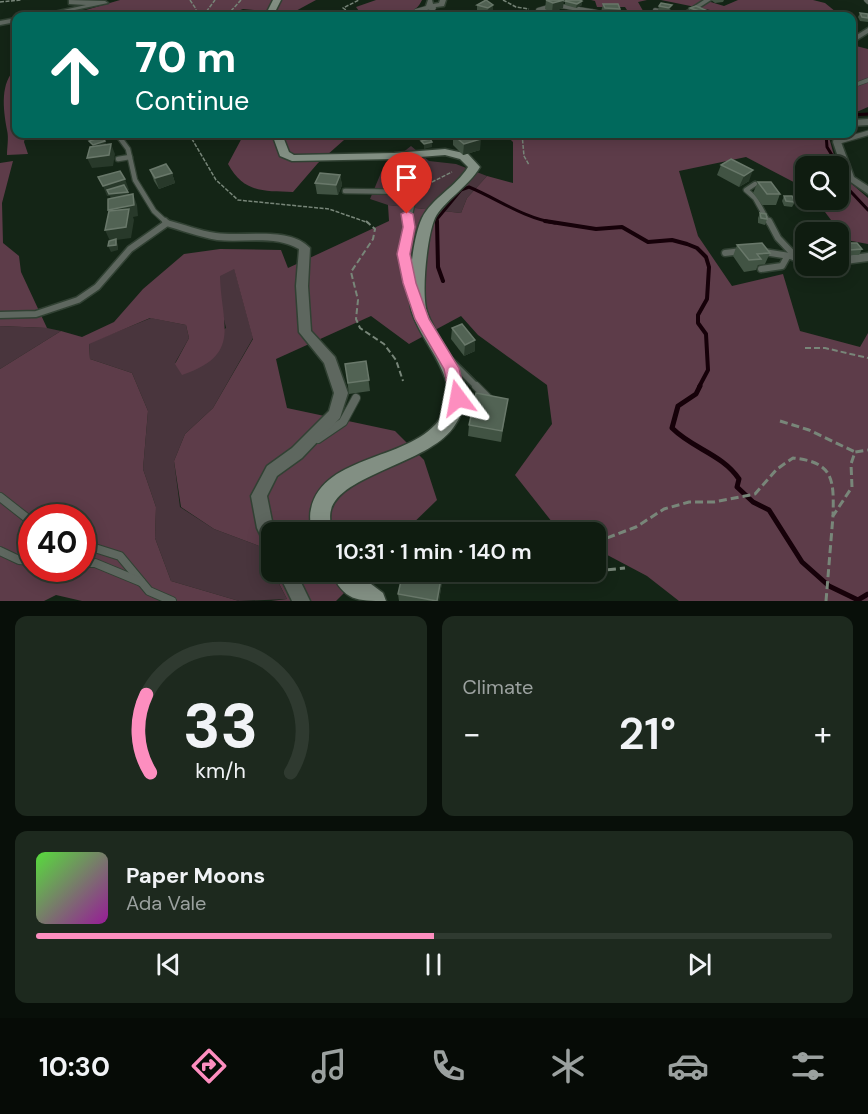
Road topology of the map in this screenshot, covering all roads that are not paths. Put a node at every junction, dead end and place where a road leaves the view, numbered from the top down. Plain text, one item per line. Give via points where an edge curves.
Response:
1 (85, 0) edge
2 (443, 0) edge
3 (708, 0) edge
4 (72, 1) edge
5 (431, 3) edge
6 (538, 10) road end
7 (656, 10) dead end
8 (416, 11) edge
9 (59, 12) edge
10 (594, 12) edge
11 (665, 12) edge
12 (689, 12) edge
13 (868, 26) edge
14 (856, 37) edge
15 (120, 138) edge
16 (278, 138) edge
17 (838, 138) edge
18 (129, 157) junction
19 (118, 159) dead end
20 (755, 184) dead end
21 (345, 191) dead end
22 (868, 191) edge
23 (167, 222) junction
24 (725, 253) dead end
25 (795, 256) edge
26 (795, 257) edge
27 (795, 258) edge
28 (866, 259) edge
29 (849, 260) edge
30 (761, 269) dead end
31 (415, 295) junction
32 (0, 315) edge
33 (442, 354) junction
34 (356, 398) dead end
35 (494, 404) edge
36 (297, 453) junction
37 (0, 496) edge
38 (18, 511) edge
39 (264, 522) edge
40 (318, 522) edge
41 (96, 548) edge
42 (0, 551) edge
43 (18, 560) edge
44 (96, 563) edge
45 (142, 582) junction
46 (291, 582) edge
47 (349, 582) edge
48 (172, 601) edge
49 (301, 601) edge
50 (375, 601) edge

1 - 4 lane
2 - 5 street via 441,5
3 - 12 street
4 - 9 street via 105,3
5 - 8 lane
6 - 10 lane via 555,5
7 - 11 lane
13 - 14 street
15 - 18 lane
16 - 31 street via 284,154 292,158 446,152 469,159 474,167 468,180 428,219
17 - 22 street via 850,178
18 - 19 lane
18 - 23 lane via 135,180 154,211
20 - 25 lane via 746,190
21 - 31 lane via 415,192 407,214 404,254
23 - 32 lane via 130,249 97,287 78,300 36,314
23 - 36 street via 220,237 296,241 305,248 305,332 330,361 341,393 335,414
24 - 26 lane via 754,249
27 - 30 lane via 782,266
28 - 29 street
31 - 33 street via 422,319
33 - 35 lane
33 - 40 street via 451,368 458,398 447,424 426,443 343,481 321,502
34 - 36 lane via 343,422
36 - 39 street via 272,471 259,496
37 - 38 lane
41 - 45 lane via 120,556
42 - 43 lane
44 - 45 lane
45 - 48 lane via 149,591
46 - 49 street
47 - 50 street

